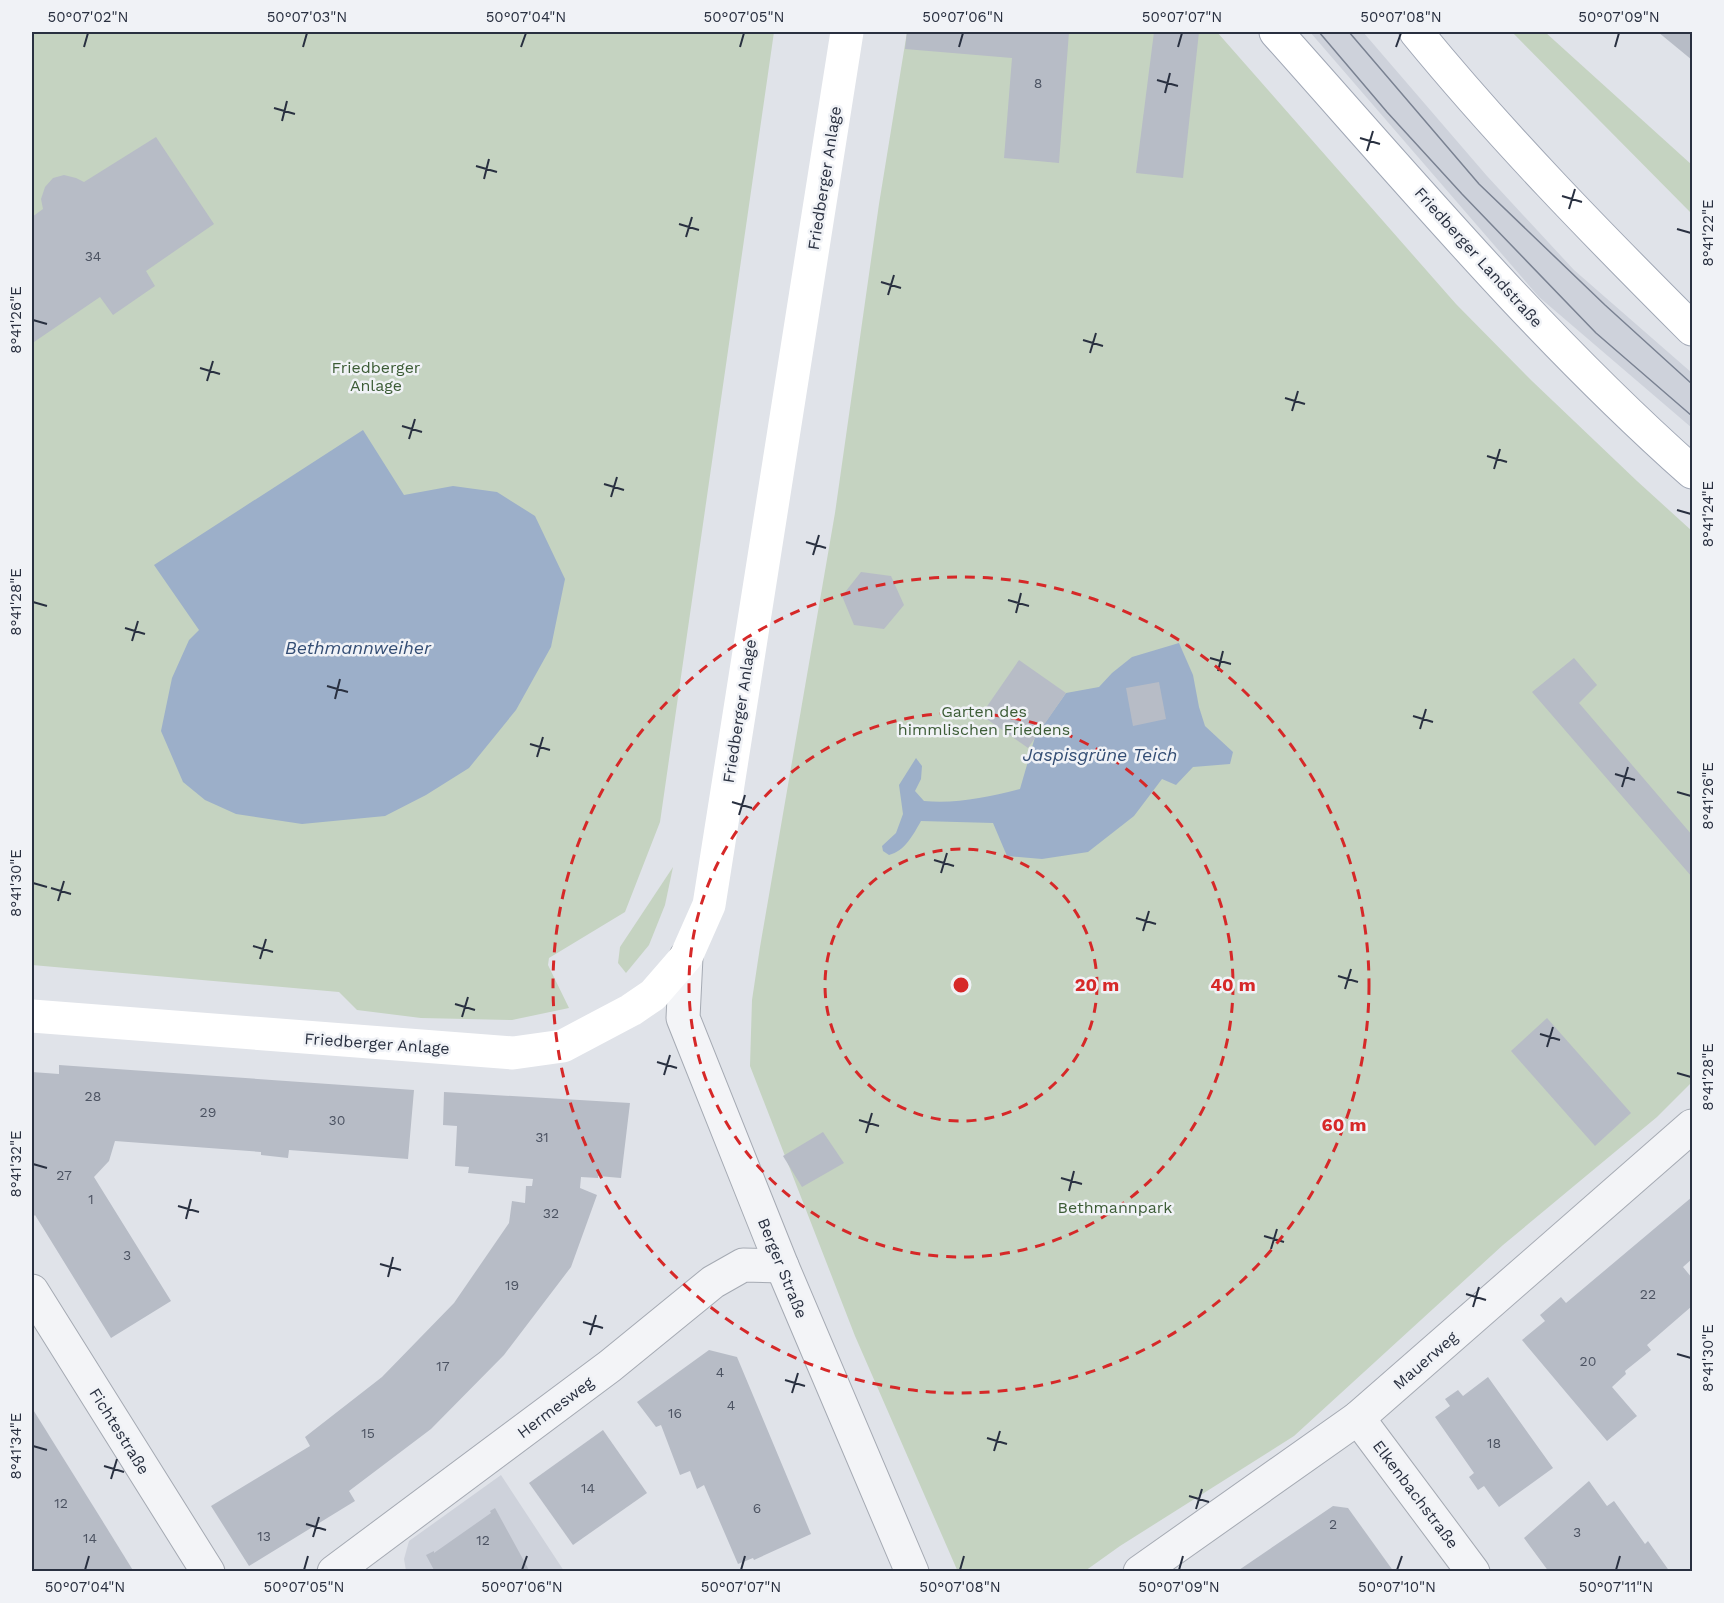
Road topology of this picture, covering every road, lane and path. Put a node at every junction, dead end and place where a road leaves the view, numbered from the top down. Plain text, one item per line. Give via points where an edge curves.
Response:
1 (835, 32) edge
2 (848, 32) edge
3 (1276, 32) edge
4 (1416, 32) edge
5 (1428, 32) edge
6 (1442, 64) junction
7 (836, 98) junction
8 (1692, 329) edge
9 (1692, 472) edge
10 (686, 957) junction
11 (32, 1016) edge
12 (1692, 1126) edge
13 (782, 1266) junction
14 (32, 1291) edge
15 (1358, 1418) junction
16 (208, 1572) edge
17 (334, 1572) edge
18 (912, 1572) edge
19 (1140, 1572) edge
20 (1473, 1572) edge

1 - 7 main road
2 - 7 main road, Friedberger Anlage
3 - 9 main road, Friedberger Landstraße via 1528,314
4 - 6 main road
5 - 6 main road
6 - 8 main road via 1526,160
7 - 10 main road, Friedberger Anlage via 709,905
10 - 11 main road, Friedberger Anlage via 653,995 610,1022 563,1046 513,1053
10 - 13 street, Berger Straße via 683,1018
12 - 15 street, Mauerweg
13 - 17 street, Hermesweg via 743,1265 712,1282 610,1365
13 - 18 street, Berger Straße
14 - 16 street, Fichtestraße
15 - 19 street, Mauerweg
15 - 20 street, Elkenbachstraße

